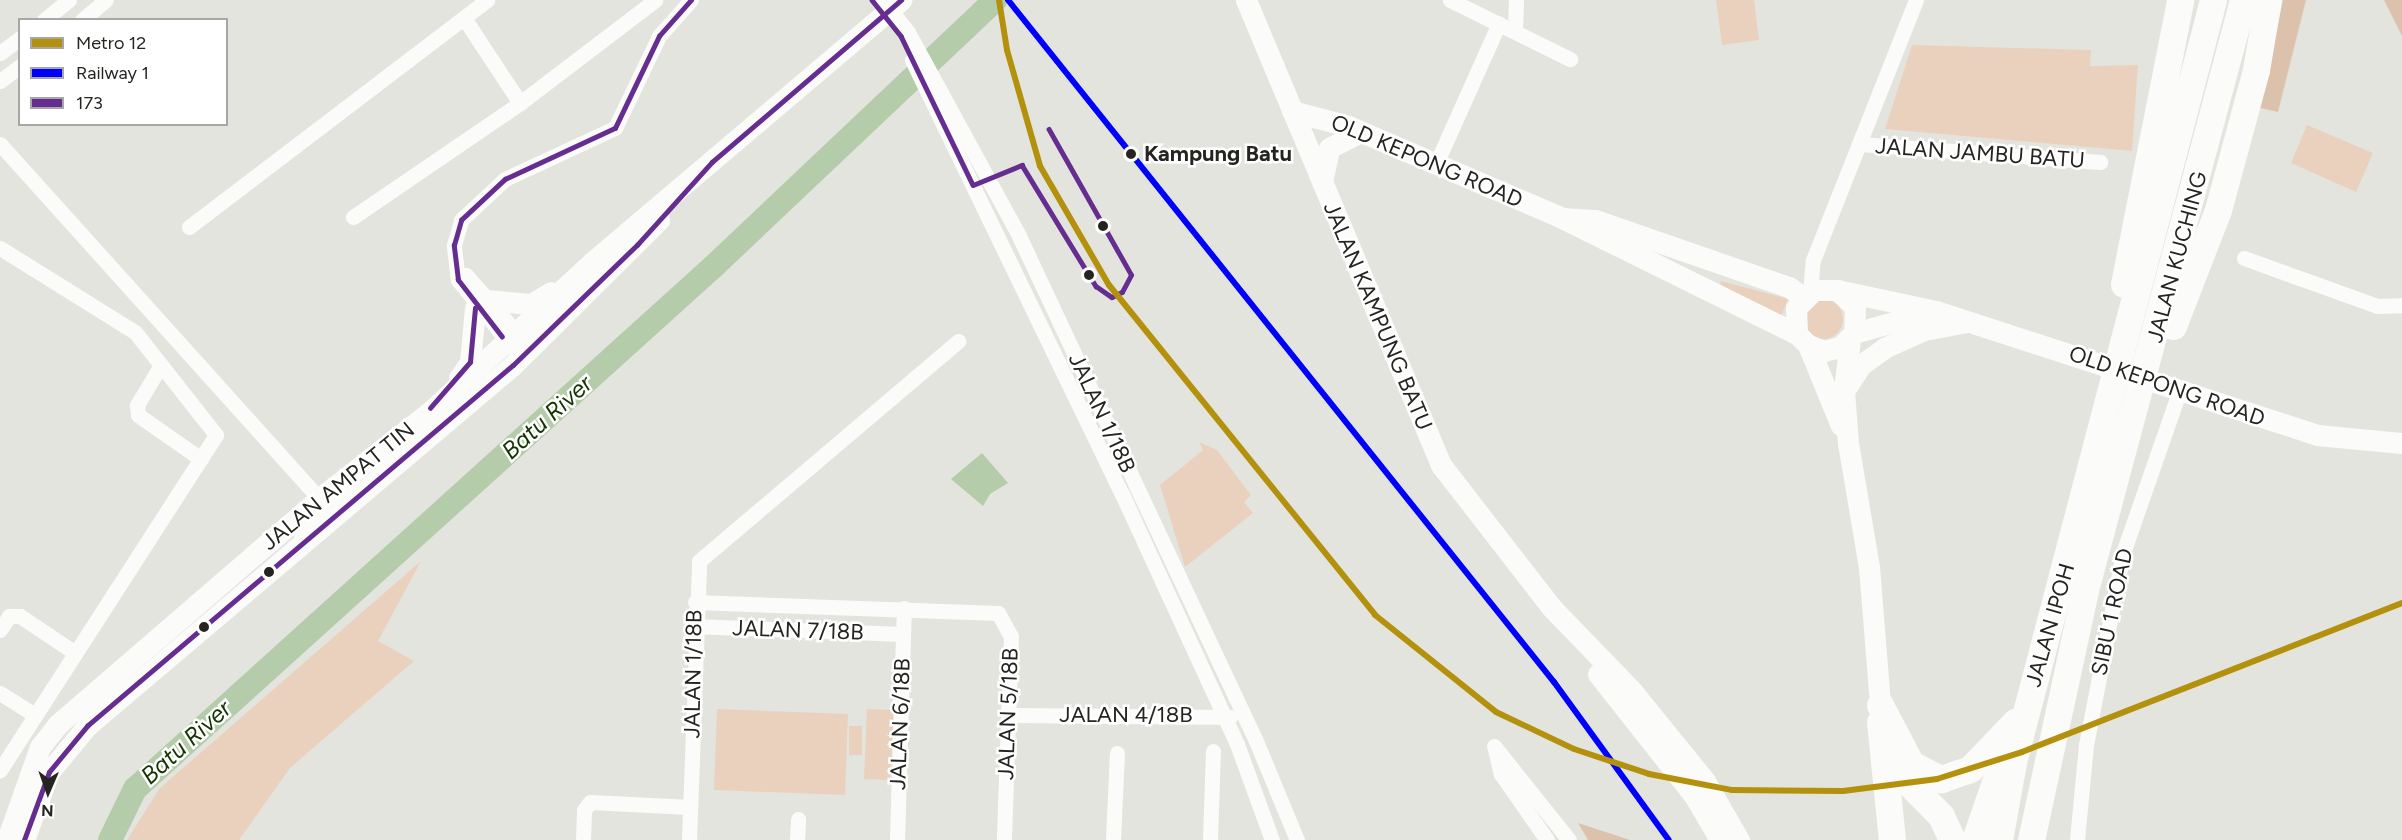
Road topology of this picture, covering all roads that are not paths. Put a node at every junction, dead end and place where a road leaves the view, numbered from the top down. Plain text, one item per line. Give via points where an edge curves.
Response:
1 (69, 0) edge
2 (106, 0) edge
3 (487, 0) edge
4 (655, 0) edge
5 (691, 0) edge
6 (704, 0) edge
7 (872, 0) edge
8 (883, 0) edge
9 (902, 0) edge
10 (1246, 0) edge
11 (1450, 0) edge
12 (1516, 0) edge
13 (1916, 0) edge
14 (2180, 0) edge
15 (2212, 0) edge
16 (2243, 0) edge
17 (2265, 6) edge
18 (46, 18) edge
19 (84, 18) edge
20 (464, 18) junction
21 (1499, 23) junction
22 (1515, 29) junction
23 (904, 34) junction
24 (18, 39) edge
25 (0, 52) edge
26 (1570, 60) dead end
27 (18, 68) edge
28 (0, 81) edge
29 (520, 103) junction
30 (1292, 111) junction
31 (943, 112) junction
32 (1360, 132) junction
33 (0, 144) edge
34 (1860, 144) junction
35 (712, 162) junction
36 (2100, 162) dead end
37 (1436, 164) junction
38 (985, 170) junction
39 (971, 180) junction
40 (1323, 184) junction
41 (353, 217) dead end
42 (1560, 218) junction
43 (189, 227) dead end
44 (0, 248) edge
45 (2244, 258) dead end
46 (1814, 260) junction
47 (591, 263) junction
48 (1837, 290) junction
49 (1806, 295) junction
50 (481, 304) junction
51 (2402, 305) edge
52 (1935, 311) junction
53 (1967, 322) junction
54 (1852, 336) junction
55 (2120, 338) junction
56 (1803, 340) junction
57 (958, 341) dead end
58 (519, 345) junction
59 (2157, 351) junction
60 (161, 365) junction
61 (1844, 391) junction
62 (2179, 392) junction
63 (415, 423) junction
64 (2402, 443) edge
65 (1848, 444) junction
66 (201, 459) junction
67 (392, 467) junction
68 (320, 498) junction
69 (277, 567) junction
70 (695, 602) junction
71 (904, 608) junction
72 (1552, 608) junction
73 (694, 626) junction
74 (0, 630) edge
75 (903, 634) junction
76 (75, 653) junction
77 (2036, 674) junction
78 (0, 693) edge
79 (1880, 705) junction
80 (34, 715) junction
81 (1008, 715) junction
82 (1223, 717) junction
83 (1243, 719) junction
84 (2015, 722) junction
85 (1880, 741) junction
86 (1213, 751) dead end
87 (1117, 753) dead end
88 (0, 770) edge
89 (1543, 803) junction
90 (690, 807) junction
91 (1528, 813) junction
92 (798, 819) dead end
93 (7, 840) edge
94 (24, 840) edge
95 (583, 840) edge
96 (689, 840) edge
97 (797, 840) edge
98 (897, 840) edge
99 (1004, 840) edge
100 (1113, 840) edge
101 (1210, 840) edge
102 (1272, 840) edge
103 (1297, 840) edge
104 (1547, 840) edge
105 (1569, 840) edge
106 (1720, 840) edge
107 (1739, 840) edge
108 (1892, 840) edge
109 (1952, 840) edge
110 (1975, 840) edge
111 (1999, 840) edge
112 (2031, 840) edge
113 (2077, 840) edge

1 - 18 street
2 - 19 street
3 - 20 street
4 - 29 street
5 - 50 street via 659,36 615,128 505,179 465,214 456,233 454,267
6 - 50 street via 666,40 636,112 621,134 509,186 472,219 464,235 462,264
7 - 23 street, JALAN 1/18B
8 - 23 street, JALAN 1/18B
9 - 35 street, JALAN AMPAT TIN
10 - 30 street, JALAN KAMPUNG BATU
11 - 21 street
12 - 22 street
13 - 34 street, JALAN JAMBU BATU
14 - 55 highway
15 - 55 highway, JALAN KUCHING
16 - 59 highway, JALAN KUCHING
17 - 59 highway via 2256,70 2218,210
20 - 29 street
20 - 43 street
21 - 22 street
21 - 37 street
22 - 26 street
23 - 31 street, JALAN 1/18B
24 - 25 street
27 - 28 street
29 - 41 street
30 - 32 street, OLD KEPONG ROAD
30 - 40 street, JALAN KAMPUNG BATU
31 - 38 street, JALAN 1/18B
31 - 39 street, JALAN 1/18B
32 - 37 street, OLD KEPONG ROAD
32 - 40 street via 1329,148
33 - 68 street
34 - 36 street, JALAN JAMBU BATU
34 - 46 street, JALAN JAMBU BATU
35 - 47 street, JALAN AMPAT TIN
35 - 58 street, JALAN AMPAT TIN via 637,245
37 - 42 street, OLD KEPONG ROAD
38 - 39 street
38 - 83 street, JALAN 1/18B
39 - 82 street, JALAN 1/18B
40 - 72 street, JALAN KAMPUNG BATU via 1441,465
42 - 49 street, OLD KEPONG ROAD via 1595,220
42 - 56 street, OLD KEPONG ROAD
44 - 60 street via 135,332
45 - 51 street via 2377,306
46 - 48 street via 1823,282
46 - 49 street, JALAN JAMBU BATU
47 - 50 street via 531,304
47 - 58 street, JALAN AMPAT TIN
48 - 49 street
48 - 52 street, OLD KEPONG ROAD
48 - 54 street via 1855,307
49 - 56 street via 1796,308
50 - 58 street
50 - 63 street via 466,371
52 - 53 street, OLD KEPONG ROAD
52 - 54 street
53 - 61 street via 1924,330 1884,348 1861,365
53 - 62 street, OLD KEPONG ROAD
54 - 56 street via 1824,351
54 - 61 street
55 - 77 highway, JALAN IPOH via 2106,410
56 - 65 street
57 - 70 street, JALAN 1/18B via 699,561
58 - 63 street, JALAN AMPAT TIN
58 - 67 street, JALAN AMPAT TIN
59 - 112 highway, JALAN IPOH via 2133,420 2085,590
60 - 66 street via 216,435
60 - 66 street via 137,405 138,415
61 - 65 street
62 - 64 street, OLD KEPONG ROAD via 2317,435
62 - 113 street, SIBU 1 ROAD via 2123,553 2086,746
63 - 68 street, JALAN AMPAT TIN
65 - 79 street via 1868,557
66 - 76 street
67 - 68 street via 336,500
67 - 69 street, JALAN AMPAT TIN
68 - 69 street via 322,510
68 - 93 street, JALAN AMPAT TIN via 48,735
69 - 94 street, JALAN AMPAT TIN via 87,726 49,772
70 - 71 street, JALAN 7/18B
70 - 73 street, JALAN 1/18B
71 - 75 street, JALAN 6/18B
71 - 81 street, JALAN 5/18B via 998,613 1011,636
72 - 106 street, JALAN KAMPUNG BATU via 1568,638 1688,788
72 - 107 street, JALAN KAMPUNG BATU via 1633,692 1698,772
73 - 75 street, JALAN 7/18B
73 - 90 street, JALAN 1/18B
74 - 76 street via 9,616 20,616
75 - 98 street, JALAN 6/18B
76 - 80 street
77 - 84 highway
77 - 111 highway, JALAN IPOH
78 - 80 street
79 - 84 highway via 1911,764 1941,779 1970,769
79 - 85 highway
80 - 88 street
81 - 82 street, JALAN 4/18B
81 - 99 street, JALAN 5/18B
82 - 83 street, JALAN 4/18B
82 - 102 street, JALAN 1/18B
83 - 103 street, JALAN 1/18B
84 - 110 highway
85 - 108 highway
85 - 109 highway via 1891,766 1941,816
86 - 101 street
87 - 100 street
89 - 91 street
89 - 91 street via 1494,746 1501,774
89 - 105 street
90 - 95 street via 591,802 584,810
90 - 96 street, JALAN 1/18B
91 - 104 street
92 - 97 street

